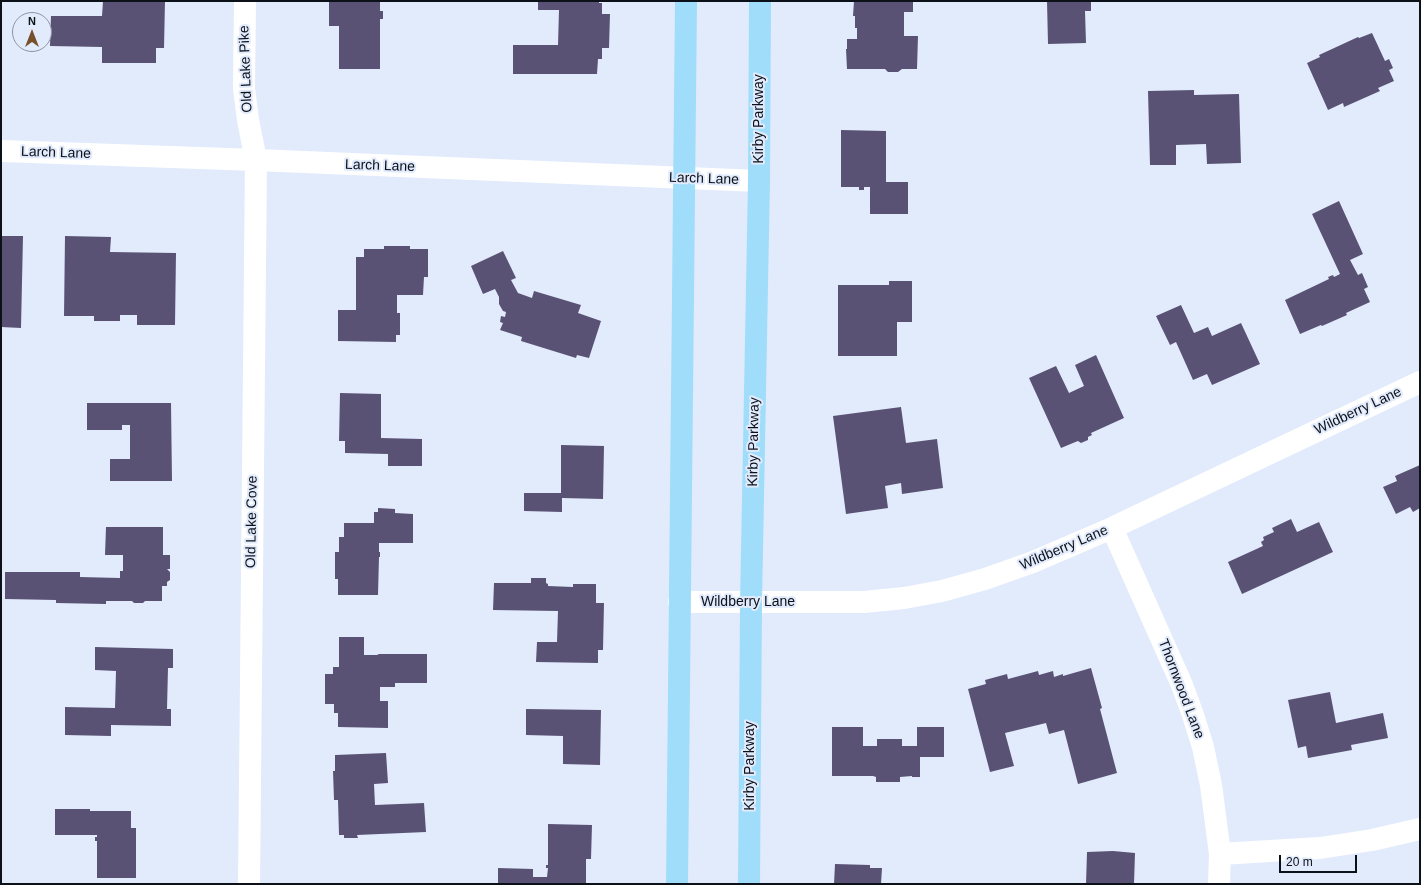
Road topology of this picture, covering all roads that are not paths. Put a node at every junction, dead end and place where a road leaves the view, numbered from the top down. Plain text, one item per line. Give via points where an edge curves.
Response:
1 (245, 1) edge
2 (686, 1) edge
3 (760, 1) edge
4 (1, 152) edge
5 (256, 160) junction
6 (684, 179) junction
7 (759, 181) junction
8 (1420, 382) edge
9 (1112, 528) junction
10 (679, 602) junction
11 (751, 603) junction
12 (1420, 829) edge
13 (1220, 854) junction
14 (249, 884) edge
15 (677, 884) edge
16 (749, 884) edge
17 (1219, 884) edge

1 - 5 street, Old Lake Pike via 244,88
2 - 6 main road
3 - 7 main road, Kirby Parkway
4 - 5 street, Larch Lane
5 - 6 street, Larch Lane
5 - 14 street, Old Lake Cove
6 - 7 street, Larch Lane
6 - 10 main road
7 - 11 main road, Kirby Parkway
8 - 9 street, Wildberry Lane
9 - 11 street, Wildberry Lane via 1033,562 942,591 864,602
9 - 13 street, Thornwood Lane via 1194,715 1204,747
10 - 11 street, Wildberry Lane
10 - 15 main road
11 - 16 main road, Kirby Parkway
12 - 13 street via 1320,848
13 - 17 street, Thornwood Lane

